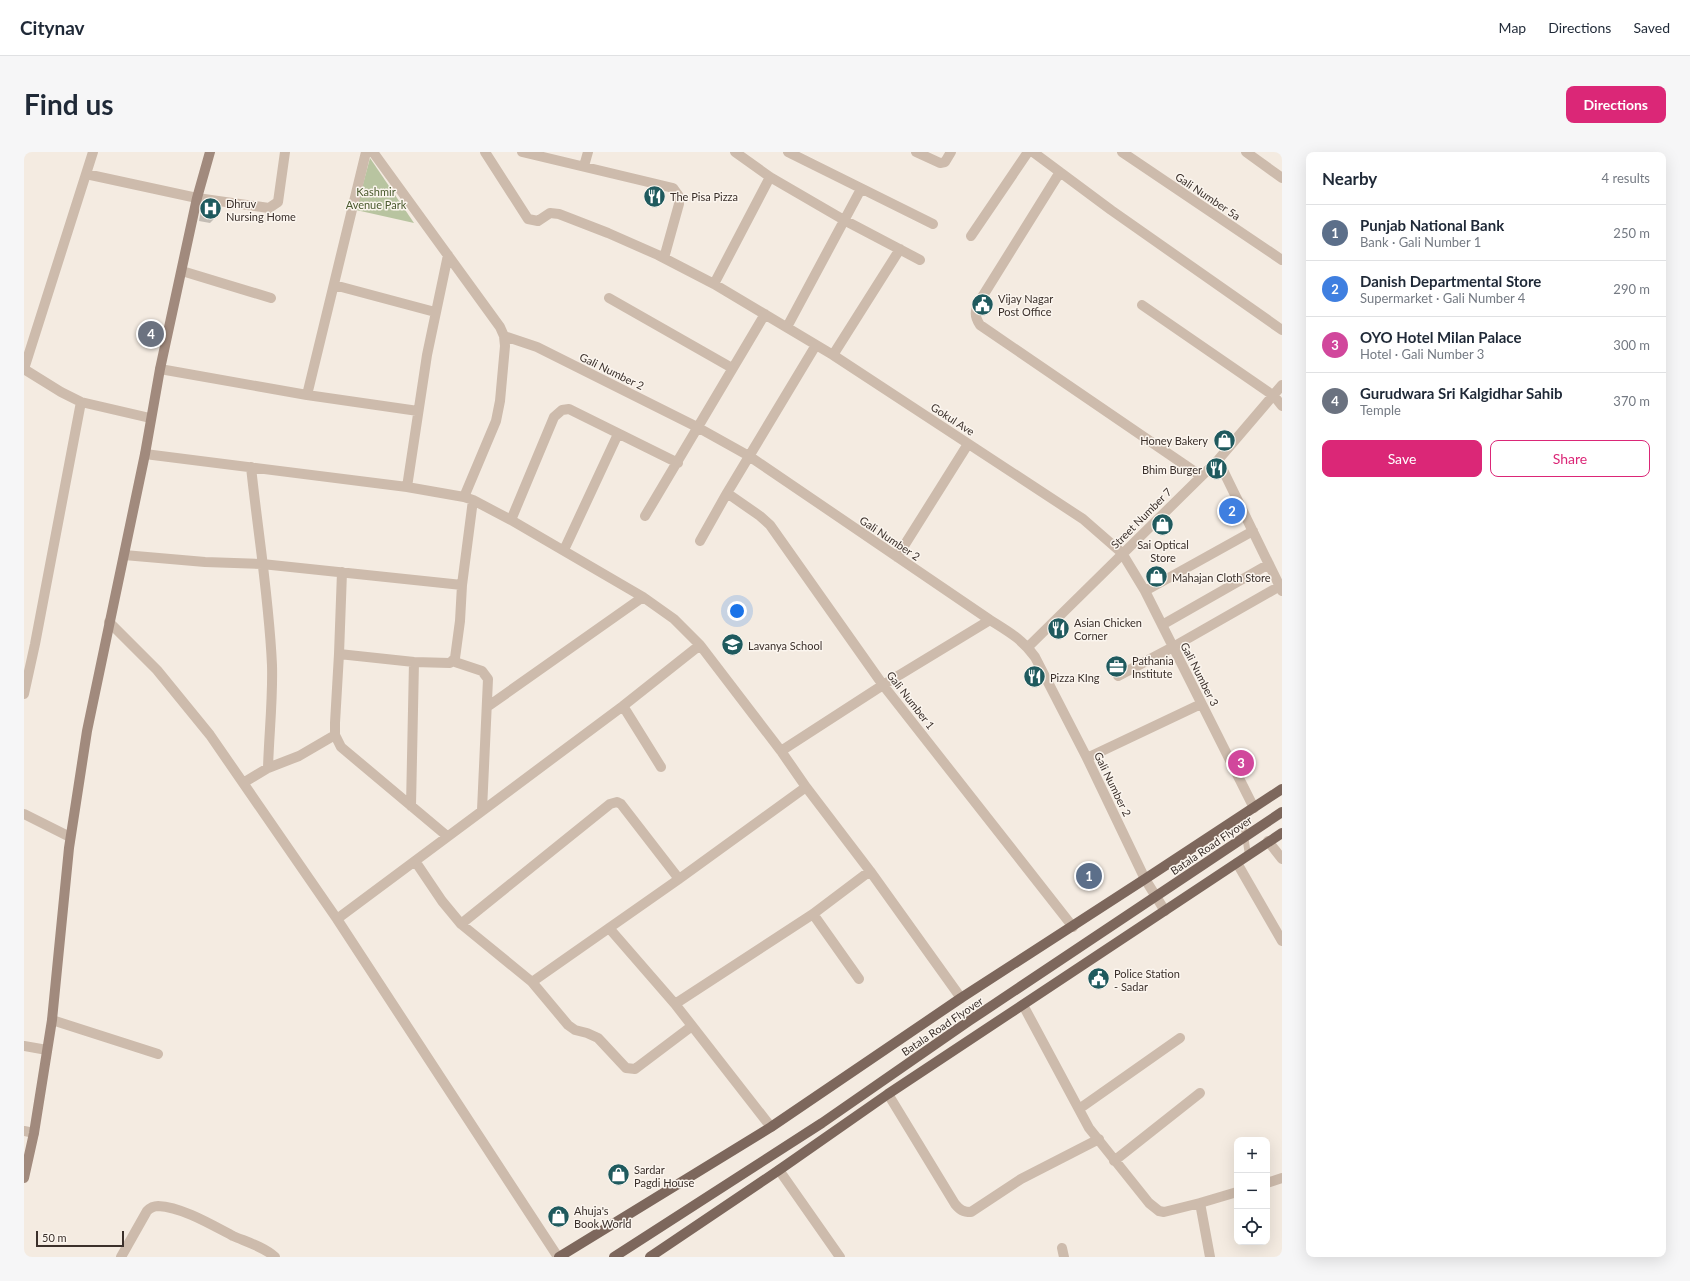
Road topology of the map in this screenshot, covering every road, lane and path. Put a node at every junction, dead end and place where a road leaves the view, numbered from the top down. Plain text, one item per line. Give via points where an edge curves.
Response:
1 (93, 152) edge
2 (210, 152) edge
3 (285, 152) edge
4 (366, 152) edge
5 (373, 152) edge
6 (486, 152) edge
7 (588, 152) edge
8 (734, 152) edge
9 (788, 152) edge
10 (916, 152) edge
11 (951, 152) edge
12 (1028, 152) edge
13 (1033, 152) edge
14 (1122, 152) edge
15 (527, 153) edge
16 (1251, 153) edge
17 (584, 166) junction
18 (1060, 172) junction
19 (86, 174) junction
20 (770, 177) junction
21 (1282, 178) edge
22 (860, 189) junction
23 (197, 198) junction
24 (844, 220) junction
25 (933, 224) dead end
26 (971, 236) dead end
27 (900, 248) junction
28 (448, 255) junction
29 (664, 258) junction
30 (920, 260) dead end
31 (1282, 260) edge
32 (182, 272) junction
33 (714, 284) junction
34 (334, 285) junction
35 (271, 298) dead end
36 (609, 298) dead end
37 (1142, 305) dead end
38 (435, 312) junction
39 (765, 314) junction
40 (787, 326) junction
41 (1282, 330) edge
42 (504, 336) junction
43 (816, 344) junction
44 (833, 355) junction
45 (732, 368) junction
46 (24, 369) edge
47 (160, 369) junction
48 (1282, 385) edge
49 (307, 396) junction
50 (1274, 396) junction
51 (81, 402) junction
52 (1282, 406) edge
53 (418, 411) junction
54 (150, 418) junction
55 (697, 427) junction
56 (618, 434) junction
57 (968, 444) junction
58 (145, 454) junction
59 (749, 456) junction
60 (1218, 460) junction
61 (678, 463) junction
62 (251, 467) junction
63 (1201, 476) junction
64 (408, 487) junction
65 (727, 493) junction
66 (469, 498) junction
67 (646, 516) dead end
68 (511, 520) junction
69 (1253, 531) junction
70 (700, 541) dead end
71 (564, 550) junction
72 (1122, 553) junction
73 (124, 555) junction
74 (897, 557) junction
75 (262, 564) junction
76 (1269, 564) junction
77 (342, 572) junction
78 (462, 585) junction
79 (1281, 589) edge
80 (1145, 591) junction
81 (643, 596) junction
82 (990, 620) junction
83 (109, 622) junction
84 (1162, 625) junction
85 (700, 645) junction
86 (1028, 647) junction
87 (1173, 647) junction
88 (339, 654) junction
89 (452, 661) junction
90 (414, 662) junction
91 (1118, 676) dead end
92 (884, 685) junction
93 (24, 694) edge
94 (1202, 704) junction
95 (623, 706) junction
96 (487, 707) junction
97 (335, 735) junction
98 (781, 750) junction
99 (1088, 758) junction
100 (661, 767) dead end
101 (268, 768) junction
102 (242, 783) junction
103 (806, 787) junction
104 (1282, 789) edge
105 (411, 806) junction
106 (1254, 808) junction
107 (482, 810) junction
108 (1282, 812) edge
109 (24, 814) edge
110 (1242, 816) junction
111 (1282, 833) edge
112 (70, 836) junction
113 (447, 836) junction
114 (1268, 841) junction
115 (1248, 855) junction
116 (1282, 859) edge
117 (415, 861) junction
118 (1237, 863) junction
119 (870, 871) junction
120 (679, 879) junction
121 (1145, 879) junction
122 (1165, 911) junction
123 (813, 914) junction
124 (337, 919) junction
125 (461, 924) junction
126 (1073, 927) junction
127 (609, 928) junction
128 (1282, 941) edge
129 (859, 979) dead end
130 (532, 982) junction
131 (961, 998) junction
132 (675, 1004) junction
133 (1023, 1005) junction
134 (52, 1020) junction
135 (692, 1026) junction
136 (1180, 1038) dead end
137 (24, 1046) edge
138 (47, 1050) junction
139 (158, 1054) dead end
140 (1200, 1093) dead end
141 (888, 1094) junction
142 (1079, 1109) junction
143 (771, 1127) junction
144 (29, 1132) edge
145 (1098, 1139) junction
146 (1114, 1161) junction
147 (779, 1170) junction
148 (24, 1178) edge
149 (1282, 1178) edge
150 (1270, 1182) edge
151 (1234, 1193) edge
152 (1200, 1203) junction
153 (121, 1257) edge
154 (275, 1257) edge
155 (558, 1257) edge
156 (614, 1257) edge
157 (650, 1257) edge
158 (840, 1257) edge
159 (1210, 1257) edge

1 - 19 street
2 - 23 street
3 - 23 street via 279,198 275,205 269,208
4 - 34 street
5 - 28 street
6 - 29 street, Gokul Ave via 528,219 538,221 550,214 559,214
7 - 17 street
8 - 20 street
9 - 22 street
10 - 11 street via 940,164 945,162
12 - 26 street
13 - 18 street
14 - 31 street, Gali Number 5a
15 - 17 street
16 - 21 street
17 - 29 street via 667,186 676,191 679,204
18 - 41 street
18 - 63 street via 979,302 976,320
19 - 23 street
19 - 46 street
20 - 24 street
20 - 33 street
22 - 24 street
22 - 25 street
23 - 32 street
24 - 27 street
24 - 40 street
27 - 30 street
27 - 44 street
28 - 38 street
28 - 42 street
29 - 33 street, Gokul Ave
32 - 35 street
32 - 47 street
33 - 39 street, Gokul Ave
34 - 38 street
34 - 49 street
36 - 45 street
37 - 50 street
38 - 53 street
39 - 40 street, Gokul Ave
39 - 45 street
40 - 43 street, Gokul Ave
42 - 55 street, Gali Number 2 via 537,347
42 - 66 street via 500,401 496,421
43 - 44 street, Gokul Ave
43 - 59 street
44 - 57 street, Gokul Ave
45 - 55 street
46 - 51 street
47 - 49 street
47 - 54 street
48 - 50 street, Street Number 7
49 - 53 street
50 - 52 street
50 - 60 street, Street Number 7
51 - 54 street
51 - 93 street
53 - 64 street
54 - 58 street
55 - 59 street, Gali Number 2
55 - 61 street
56 - 61 street
56 - 68 street via 569,409 558,412
56 - 71 street
57 - 72 street, Gokul Ave via 1069,508
57 - 74 street
58 - 62 street
58 - 73 street
59 - 65 street
59 - 74 street, Gali Number 2
60 - 63 street, Street Number 7
60 - 69 street
61 - 67 street
62 - 64 street
62 - 75 street
63 - 72 street, Street Number 7
64 - 66 street
65 - 70 street
65 - 92 street, Gali Number 1 via 770,525
66 - 68 street
66 - 78 street
68 - 71 street
69 - 76 street
69 - 80 street
71 - 81 street
72 - 80 street, Gali Number 3
72 - 86 street, Street Number 7
73 - 75 street
73 - 83 street
74 - 82 street, Gali Number 2
75 - 77 street
75 - 101 street via 272,667
76 - 79 street
76 - 84 street
77 - 78 street
77 - 88 street
78 - 89 street via 457,654
79 - 87 street
80 - 84 street, Gali Number 3
81 - 85 street via 674,619
81 - 96 street
82 - 86 street, Gali Number 2
82 - 92 street
83 - 102 street via 180,697 210,735
83 - 112 street via 87,731
84 - 87 street, Gali Number 3
85 - 95 street
85 - 98 street
86 - 99 street, Gali Number 2
87 - 91 street
87 - 94 street, Gali Number 3
88 - 90 street
88 - 97 street
89 - 90 street
89 - 96 street via 482,671 486,675
90 - 105 street
92 - 98 street
92 - 126 street, Gali Number 1
94 - 99 street
94 - 106 street, Gali Number 3
95 - 100 street
95 - 107 street
96 - 107 street
97 - 101 street via 299,756
97 - 105 street via 341,747
98 - 103 street
99 - 121 street, Gali Number 2
101 - 102 street
102 - 124 street
103 - 119 street
103 - 120 street
104 - 106 main road
105 - 113 street
106 - 110 main road
107 - 113 street
108 - 156 main road, Batala Road Flyover, bridge via 969,1021 822,1123
109 - 112 street
110 - 115 lane
110 - 121 main road
111 - 114 main road
112 - 134 street
113 - 117 street
114 - 115 main road
114 - 116 street
115 - 118 main road
117 - 124 street
117 - 125 street
118 - 122 main road
118 - 128 street
119 - 123 street
119 - 131 street
120 - 125 street via 621,804 614,803
120 - 127 street
121 - 122 street, Gali Number 2
121 - 126 main road
122 - 133 main road
123 - 129 street
123 - 132 street
124 - 155 street
125 - 130 street
126 - 131 main road
127 - 130 street
127 - 132 street
130 - 135 street via 568,1025 598,1038 629,1070 635,1070
131 - 143 main road
132 - 135 street
133 - 141 main road
133 - 142 street
134 - 138 street
134 - 139 street
135 - 143 street
136 - 142 street
137 - 138 street
138 - 144 street
140 - 146 street
141 - 145 street via 955,1204 965,1212 971,1212 1021,1179
141 - 147 main road
142 - 145 street
143 - 155 main road
144 - 148 street
145 - 146 street
146 - 152 street via 1149,1203 1159,1211
147 - 157 main road
147 - 158 street
149 - 150 street
151 - 152 street
152 - 159 street
153 - 154 street via 147,1211 158,1206 180,1211

